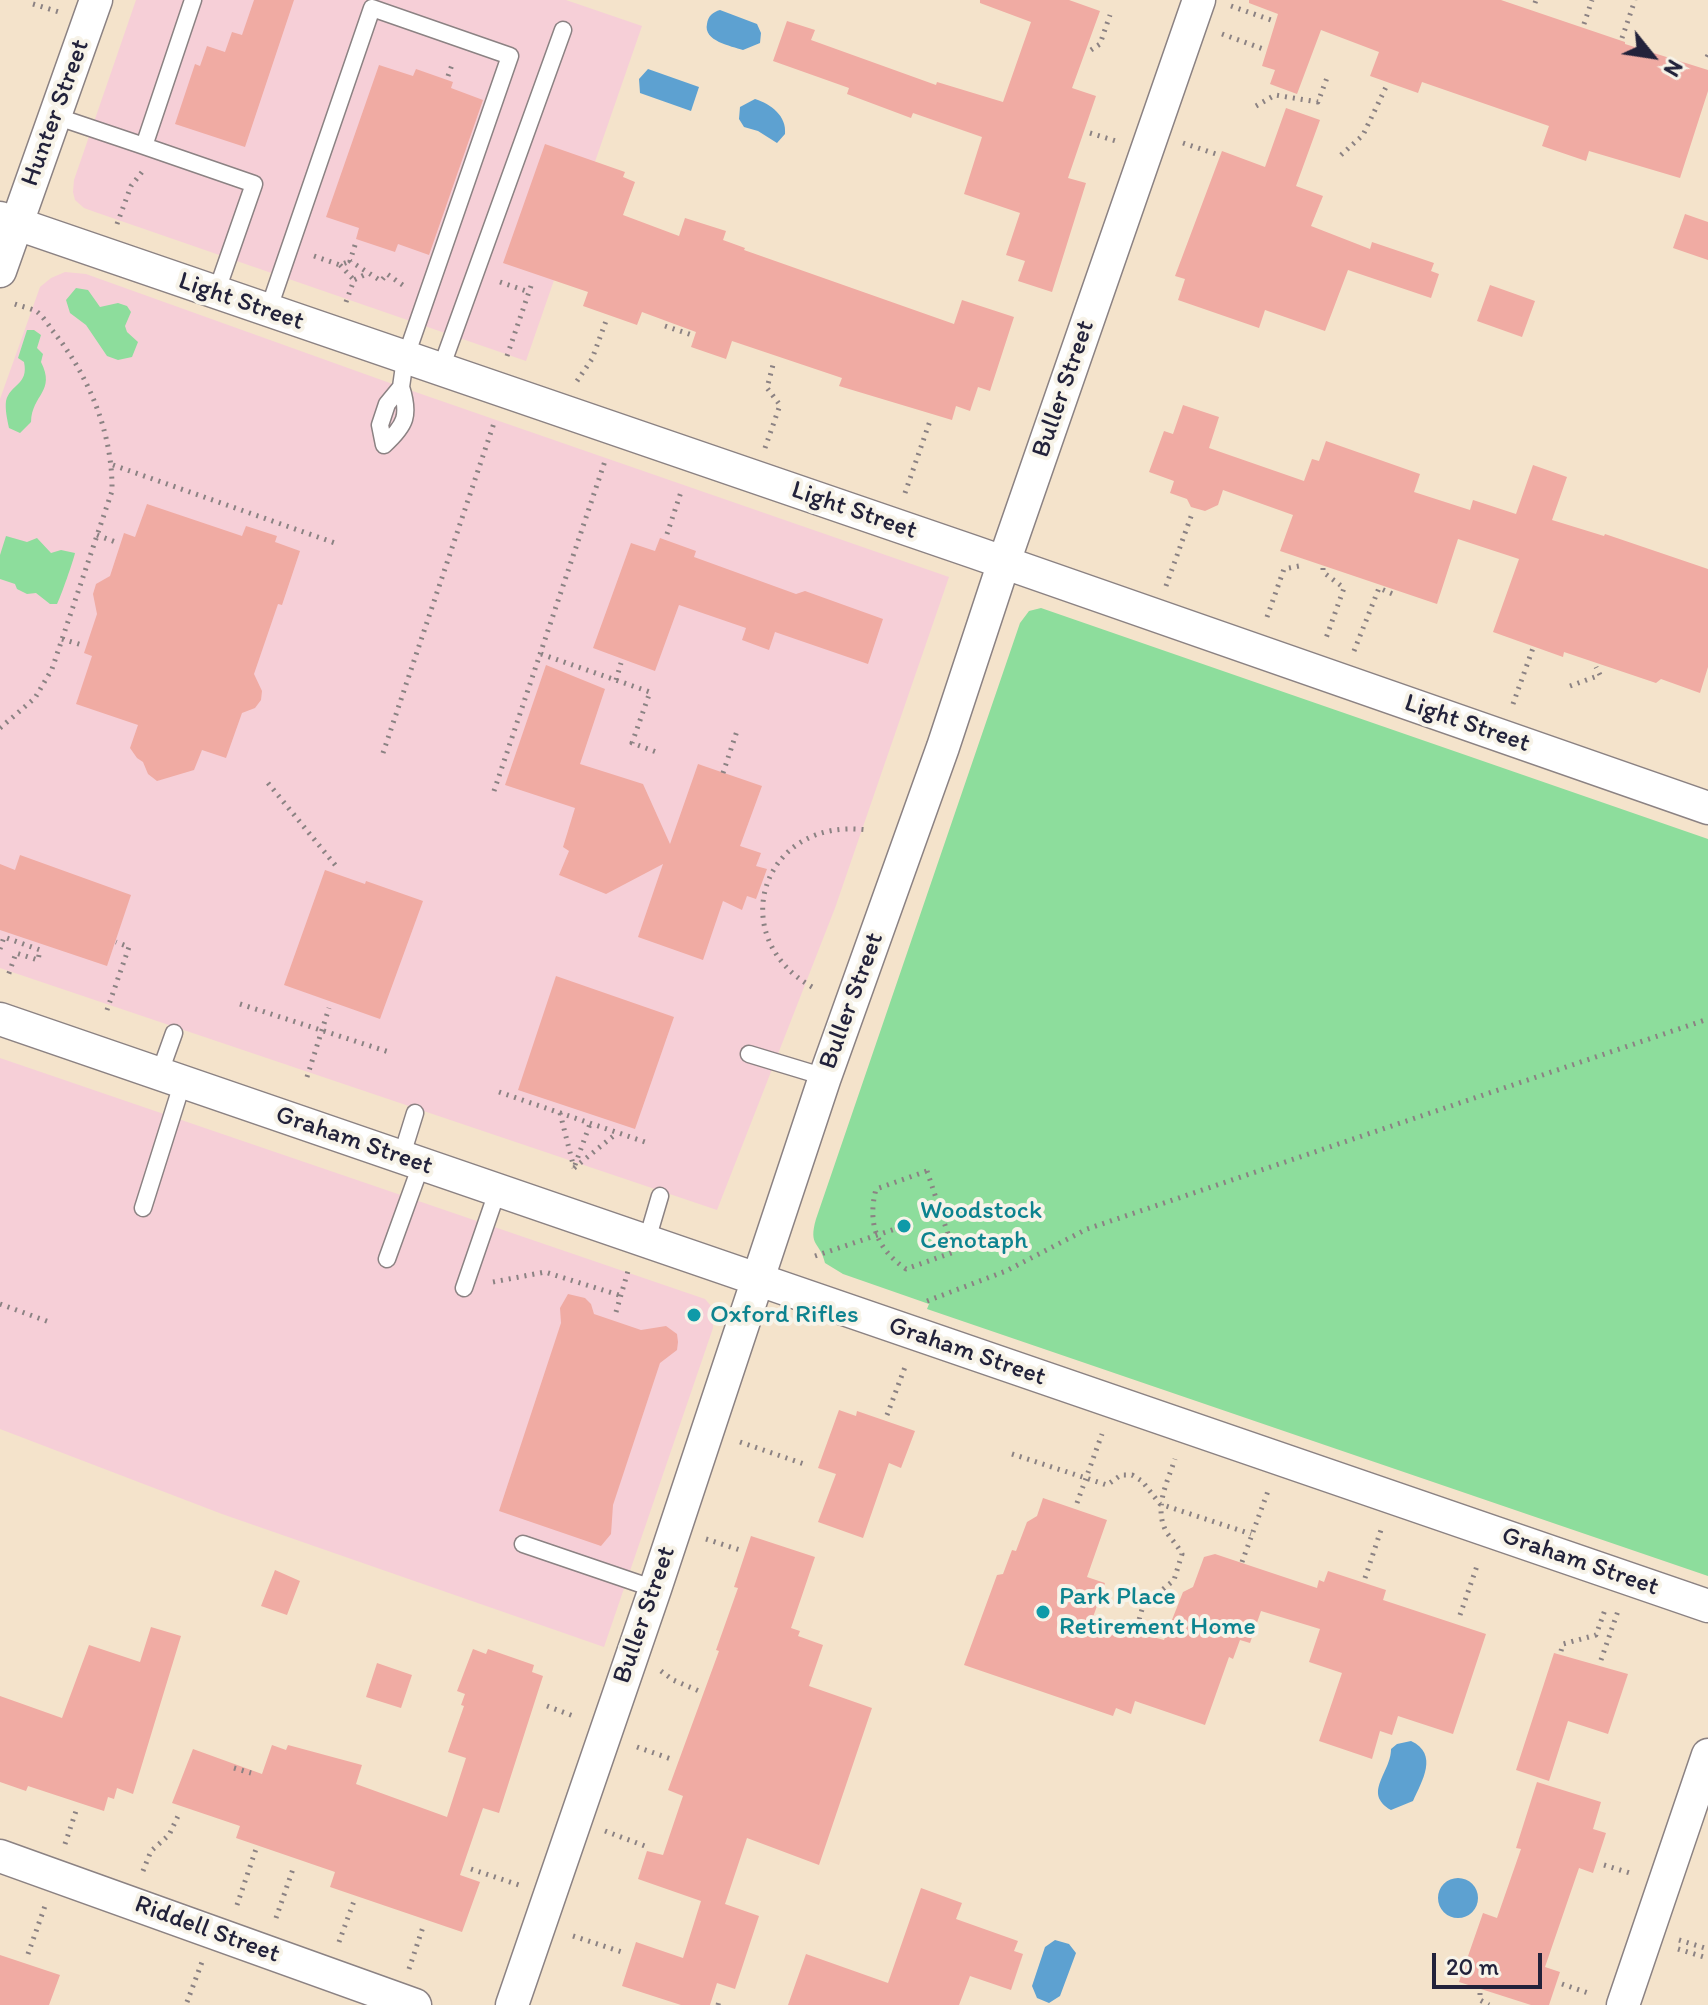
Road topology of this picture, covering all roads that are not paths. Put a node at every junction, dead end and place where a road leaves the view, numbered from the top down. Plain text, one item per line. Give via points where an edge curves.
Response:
1 (96, 0) edge
2 (193, 0) edge
3 (1199, 0) edge
4 (563, 30) dead end
5 (55, 116) junction
6 (151, 148) junction
7 (8, 220) edge
8 (0, 271) edge
9 (216, 293) junction
10 (268, 311) junction
11 (440, 371) junction
12 (403, 373) junction
13 (1004, 562) junction
14 (1708, 808) edge
15 (0, 1019) edge
16 (174, 1033) dead end
17 (749, 1054) dead end
18 (172, 1076) junction
19 (825, 1077) junction
20 (415, 1113) dead end
21 (411, 1161) junction
22 (497, 1192) junction
23 (660, 1196) dead end
24 (143, 1208) dead end
25 (647, 1240) junction
26 (387, 1259) dead end
27 (757, 1279) junction
28 (464, 1288) road end
29 (523, 1544) dead end
30 (655, 1589) junction
31 (1708, 1606) edge
32 (1708, 1755) edge
33 (0, 1856) edge
34 (340, 1992) edge
35 (1609, 2000) edge
36 (415, 2005) edge
37 (512, 2005) edge

1 - 5 street, Hunter Street
2 - 6 lane
3 - 13 street, Buller Street
4 - 11 lane
5 - 6 lane
5 - 7 street, Hunter Street
6 - 9 lane via 254,184
7 - 8 street, Hunter Street
7 - 9 street, Light Street
9 - 10 street, Light Street
10 - 12 street, Light Street
10 - 12 lane via 372,8 510,56
11 - 12 street, Light Street
11 - 13 street, Light Street
13 - 14 street, Light Street
13 - 19 street, Buller Street
15 - 18 street, Graham Street
16 - 18 lane
17 - 19 lane
18 - 21 street, Graham Street
18 - 24 lane
19 - 27 street, Buller Street
20 - 21 lane
21 - 22 street, Graham Street
21 - 26 lane
22 - 25 street, Graham Street
22 - 28 lane
23 - 25 lane
25 - 27 street, Graham Street
27 - 30 street, Buller Street
27 - 31 street, Graham Street
29 - 30 lane
30 - 37 street, Buller Street
32 - 35 street
33 - 34 street, Riddell Street
34 - 36 street, Riddell Street

